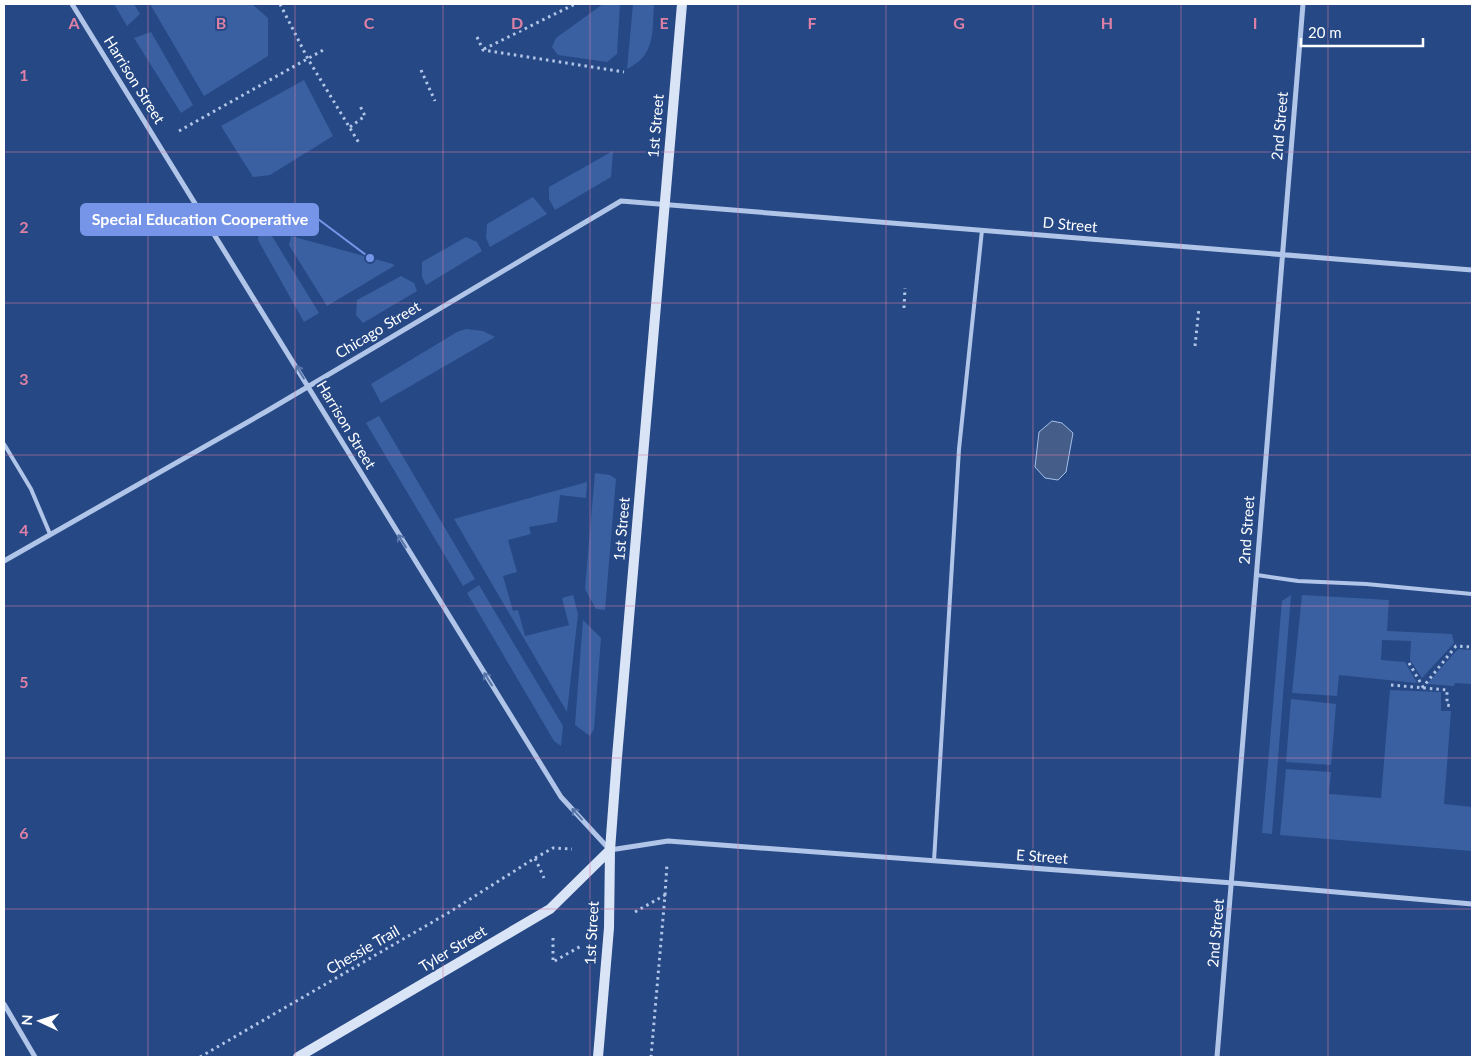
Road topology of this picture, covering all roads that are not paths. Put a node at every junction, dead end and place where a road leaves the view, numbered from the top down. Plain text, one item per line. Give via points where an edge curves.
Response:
1 (72, 4) edge
2 (682, 4) edge
3 (1303, 4) edge
4 (665, 203) junction
5 (982, 230) junction
6 (1282, 255) junction
7 (1472, 270) edge
8 (308, 386) junction
9 (4, 444) edge
10 (50, 534) junction
11 (4, 561) edge
12 (1256, 574) junction
13 (1472, 594) edge
14 (610, 850) junction
15 (934, 861) junction
16 (1233, 883) junction
17 (1472, 904) edge
18 (4, 1004) edge
19 (35, 1057) edge
20 (298, 1057) edge
21 (598, 1057) edge
22 (1218, 1057) edge

8 -> 1 street, Harrison Street
2 - 4 street, 1st Street
3 - 6 street, 2nd Street
4 - 5 street, D Street
4 - 8 street, Chicago Street via 621,201
4 - 14 street, 1st Street
5 - 6 street, D Street
5 - 15 lane via 959,449
6 - 7 street, D Street
6 - 12 street, 2nd Street
8 - 10 street, Chicago Street
14 -> 8 street, Harrison Street via 561,797
9 - 10 lane via 31,489
10 - 11 street, Chicago Street
12 - 13 lane
12 - 16 street, 2nd Street
14 - 15 street, E Street via 668,841
14 - 20 street, Tyler Street via 550,909
14 - 21 street, 1st Street via 609,928
15 - 16 street, E Street
16 - 17 street, E Street
16 - 22 street, 2nd Street
18 - 19 street

